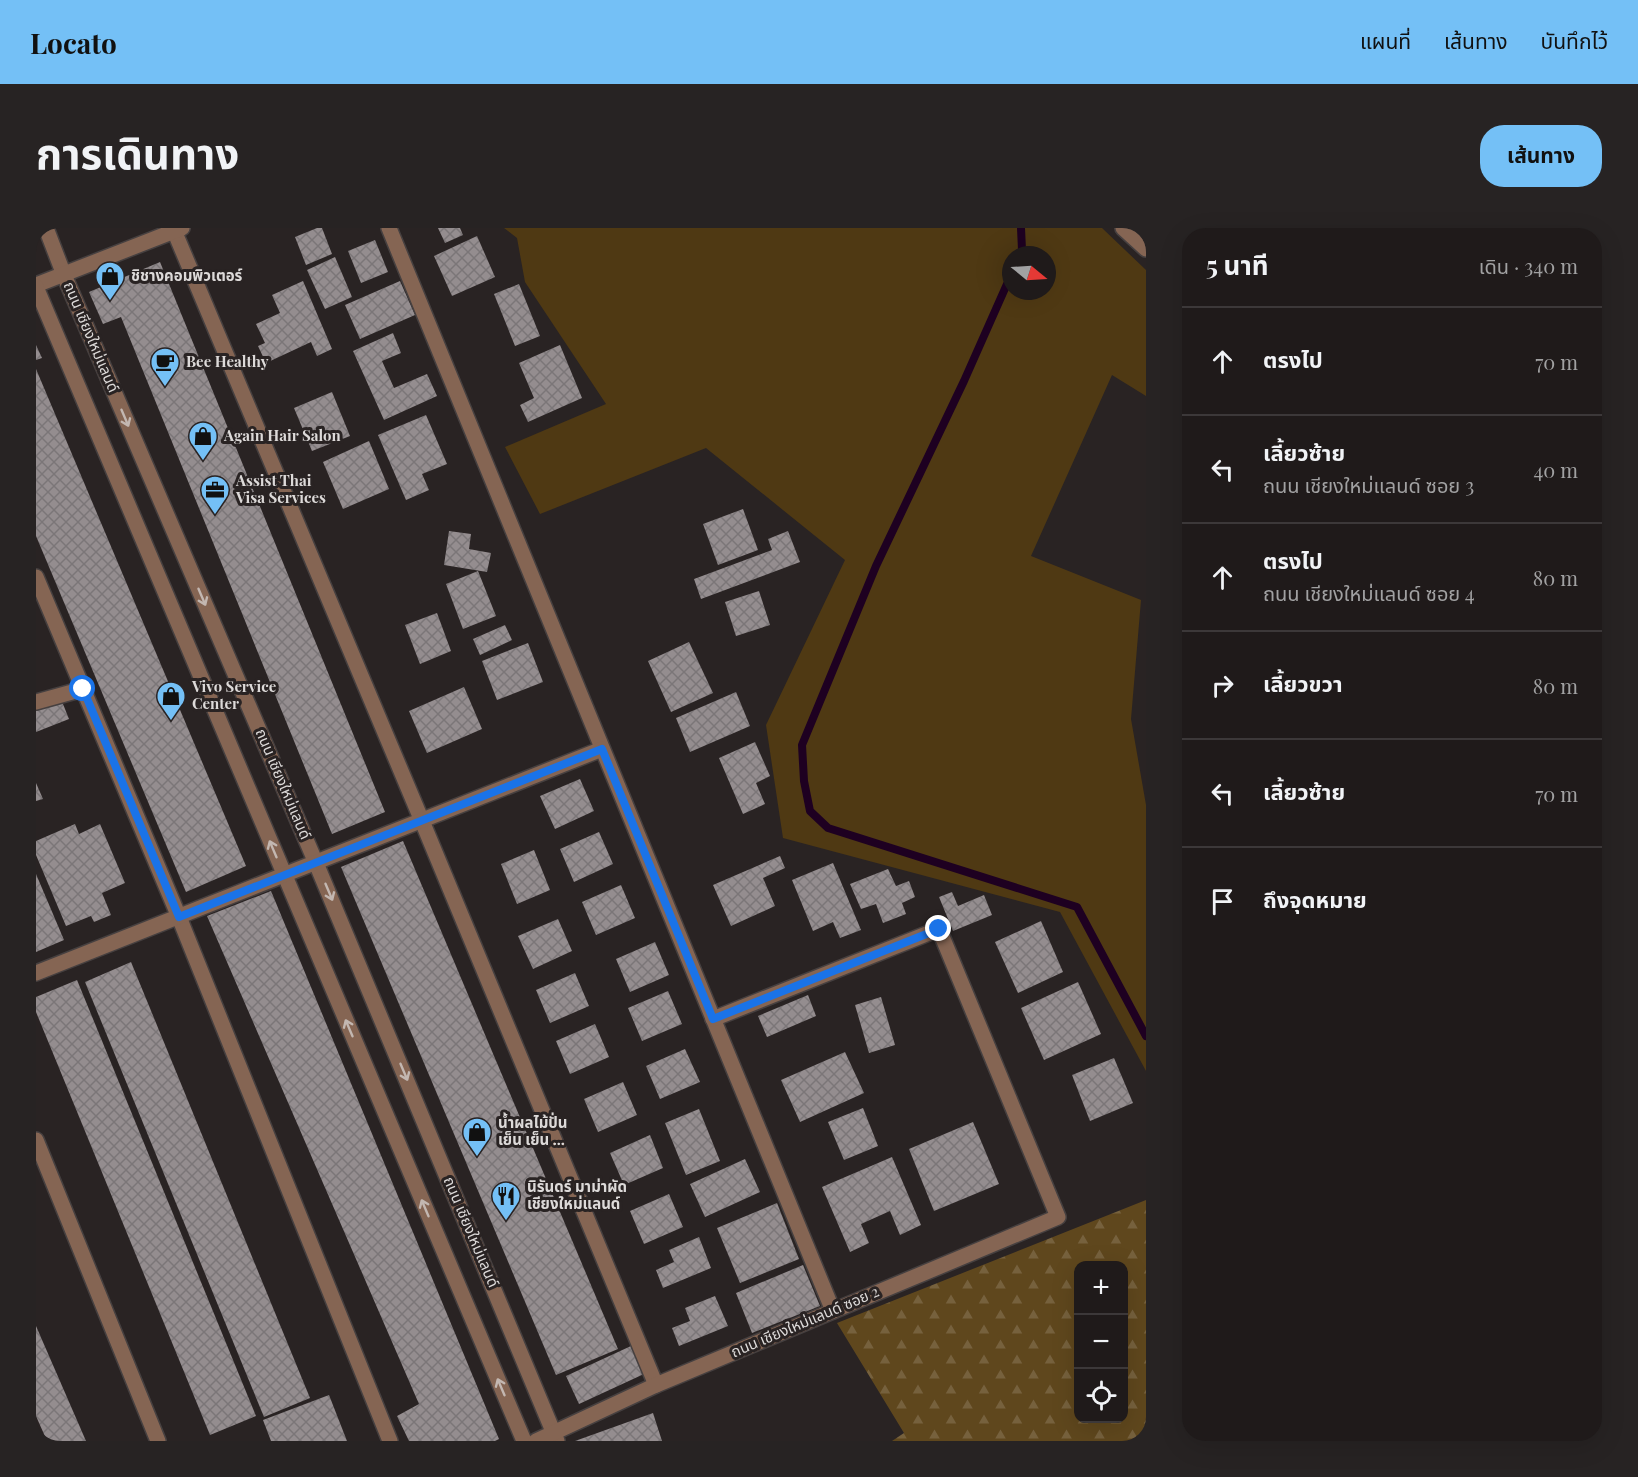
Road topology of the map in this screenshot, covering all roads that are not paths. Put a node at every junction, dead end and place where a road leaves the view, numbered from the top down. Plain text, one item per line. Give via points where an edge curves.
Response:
1 (46, 228) edge
2 (388, 228) edge
3 (1123, 228) edge
4 (177, 229) edge
5 (1146, 249) edge
6 (64, 274) junction
7 (36, 286) edge
8 (36, 577) edge
9 (83, 689) junction
10 (36, 702) edge
11 (602, 749) junction
12 (422, 821) junction
13 (316, 863) junction
14 (284, 875) junction
15 (179, 917) junction
16 (36, 974) edge
17 (713, 1019) junction
18 (36, 1140) edge
19 (832, 1311) junction
20 (656, 1385) junction
21 (556, 1437) edge
22 (158, 1441) edge
23 (390, 1441) edge
24 (524, 1441) edge
25 (536, 1441) edge

1 - 6 street, ถนน เชียงใหม่แลนด์
2 - 11 street
3 - 5 street
4 - 6 street
4 - 12 street
6 - 7 street
6 -> 13 street, ถนน เชียงใหม่แลนด์
14 -> 7 street, ถนน เชียงใหม่แลนด์
8 - 9 street
9 - 10 street
9 - 15 street
11 - 12 street
11 - 17 street
12 - 13 street
12 - 20 street
13 - 14 street
13 -> 21 street, ถนน เชียงใหม่แลนด์
14 - 15 street
24 -> 14 street, ถนน เชียงใหม่แลนด์
15 - 16 street
15 - 23 street
17 - 19 street
17 - 19 street, ถนน เชียงใหม่แลนด์ ซอย 2 via 939,929 1058,1216
18 - 22 street
19 - 20 street, ถนน เชียงใหม่แลนด์ ซอย 2
20 - 21 street, ถนน เชียงใหม่แลนด์ ซอย 2
21 - 25 street, ถนน เชียงใหม่แลนด์ ซอย 2

